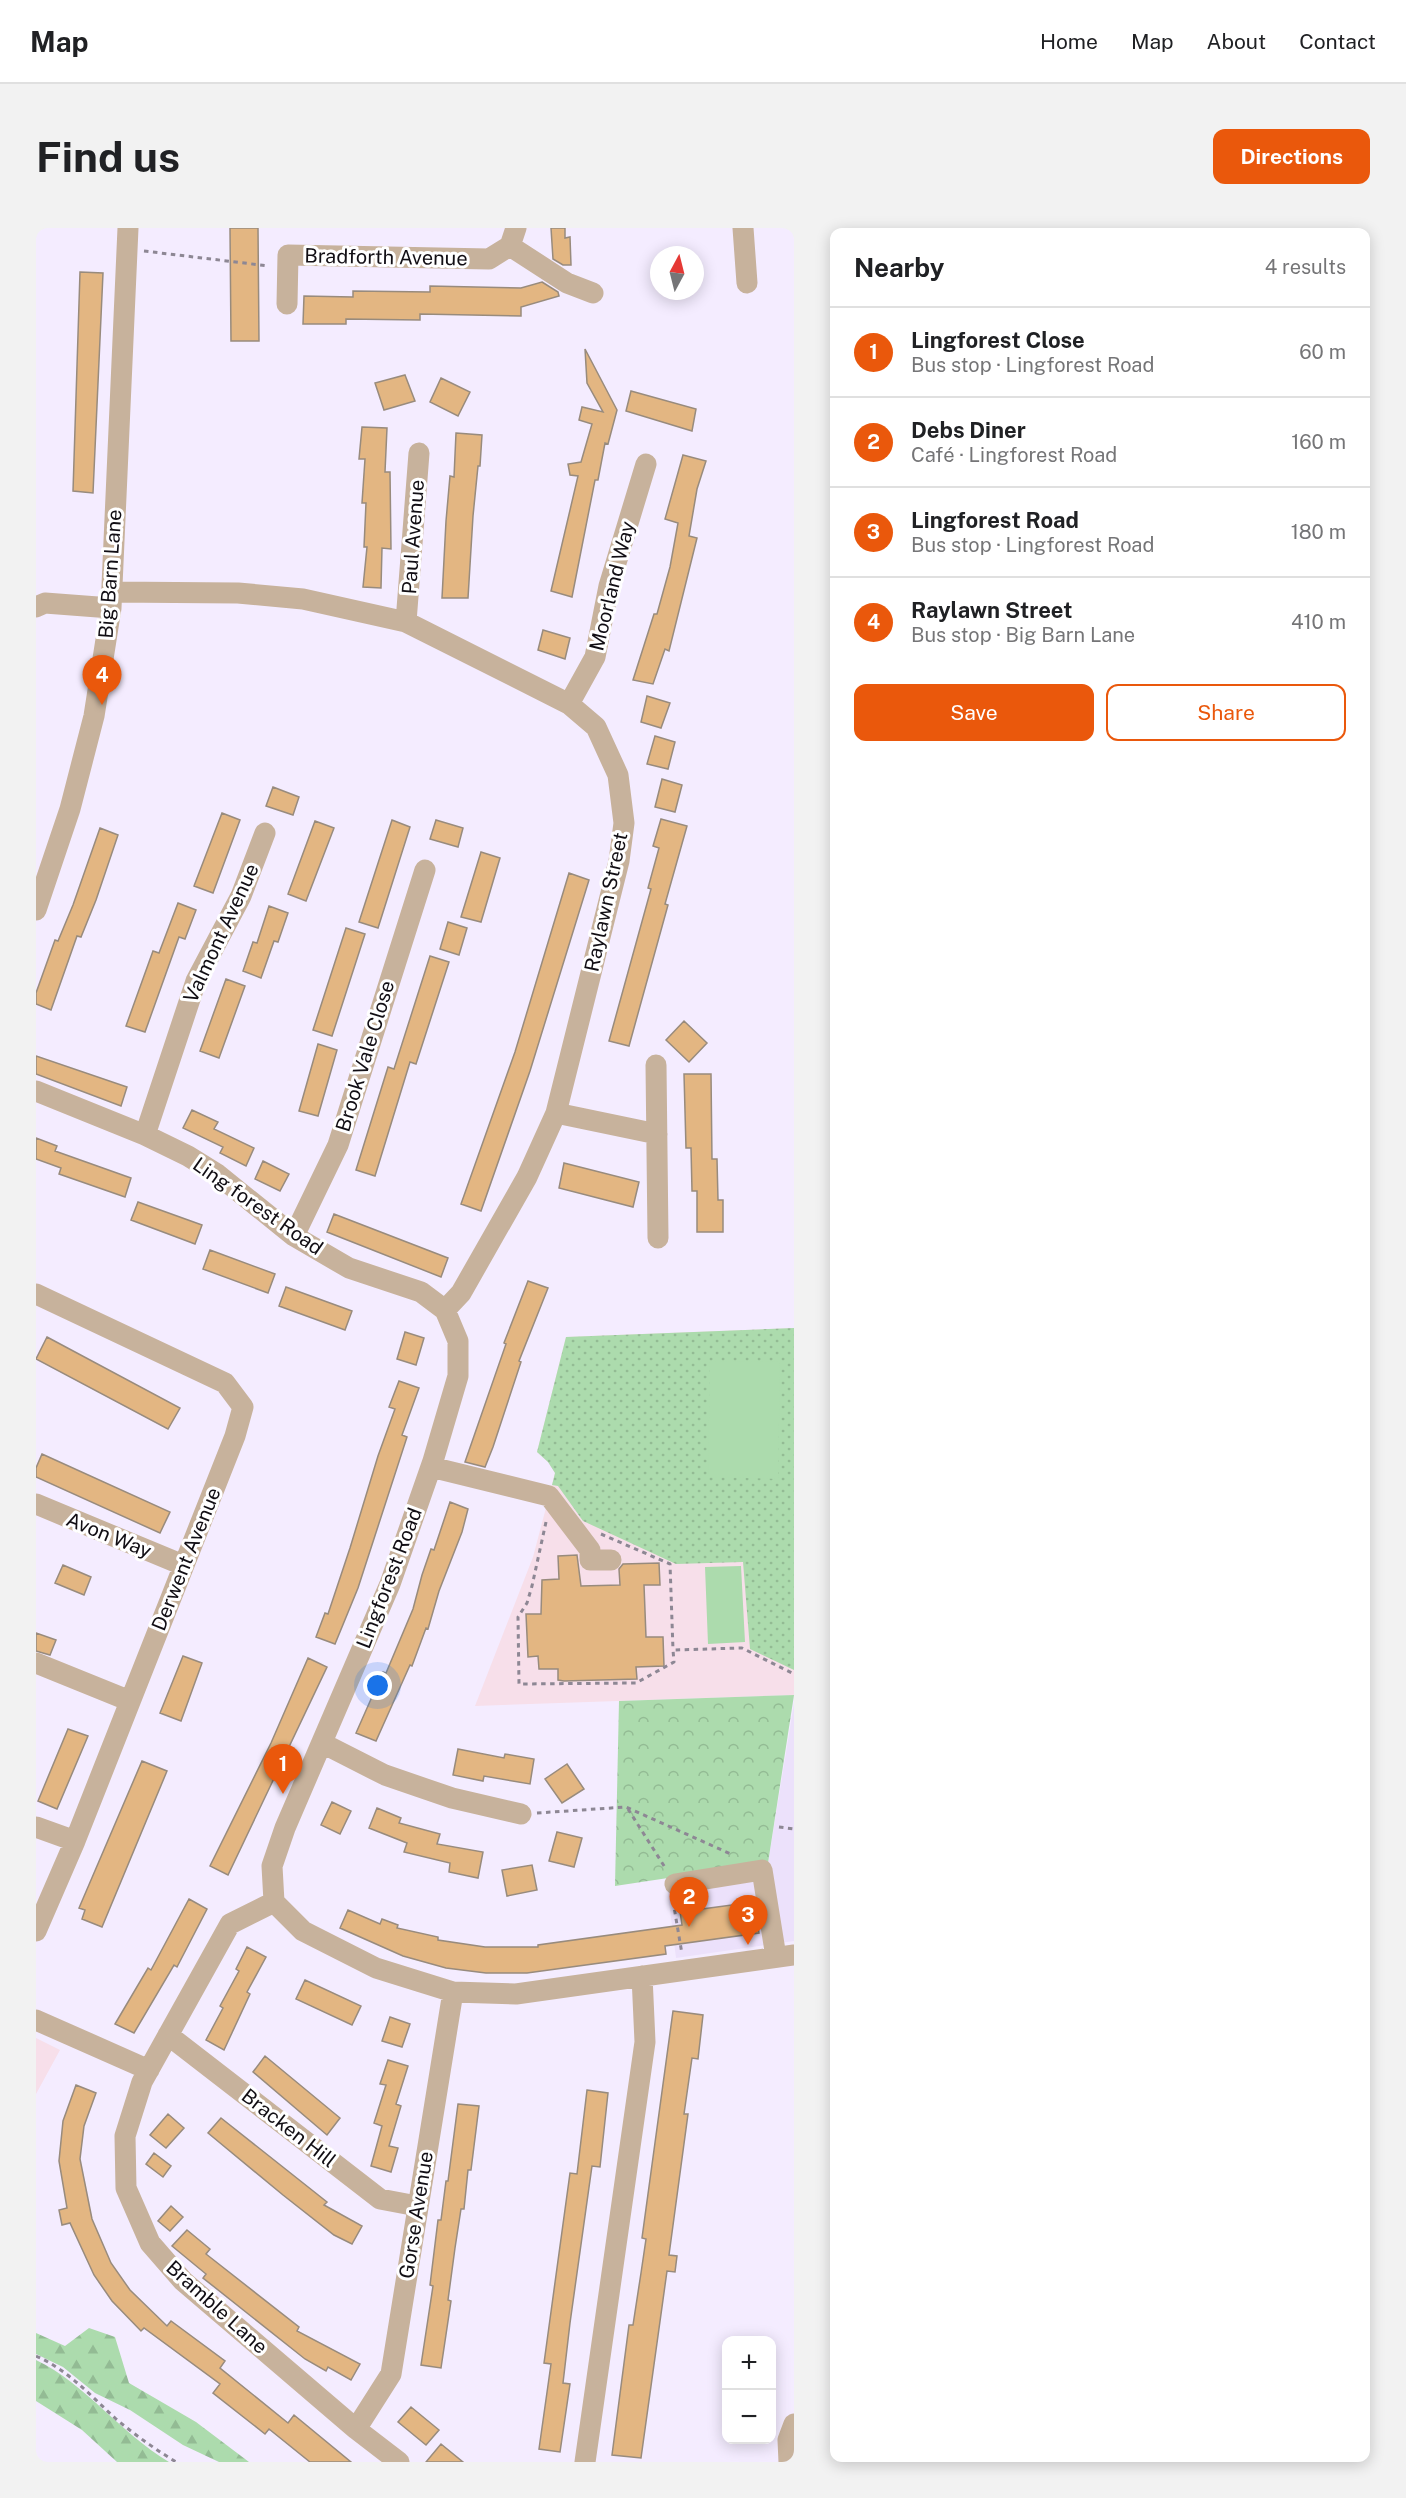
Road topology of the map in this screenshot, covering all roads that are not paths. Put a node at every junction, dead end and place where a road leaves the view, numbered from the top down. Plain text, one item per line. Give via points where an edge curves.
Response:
1 (128, 228) edge
2 (743, 228) edge
3 (513, 237) edge
4 (747, 283) dead end
5 (593, 293) dead end
6 (287, 303) dead end
7 (419, 453) dead end
8 (646, 464) dead end
9 (111, 600) junction
10 (36, 608) edge
11 (406, 622) junction
12 (569, 704) junction
13 (265, 833) dead end
14 (425, 870) dead end
15 (36, 910) edge
16 (656, 1065) dead end
17 (36, 1091) edge
18 (556, 1113) junction
19 (657, 1134) junction
20 (145, 1135) junction
21 (294, 1236) junction
22 (658, 1238) dead end
23 (36, 1294) edge
24 (445, 1310) junction
25 (431, 1467) junction
26 (36, 1504) edge
27 (612, 1560) dead end
28 (183, 1565) junction
29 (36, 1663) edge
30 (130, 1701) junction
31 (322, 1743) junction
32 (520, 1814) road end
33 (36, 1827) edge
34 (75, 1841) junction
35 (675, 1884) dead end
36 (274, 1902) junction
37 (36, 1932) edge
38 (785, 1956) edge
39 (642, 1976) junction
40 (453, 1992) junction
41 (36, 2020) edge
42 (168, 2035) junction
43 (149, 2070) junction
44 (417, 2205) junction
45 (794, 2424) edge
46 (356, 2429) junction
47 (399, 2462) edge
48 (585, 2462) edge
49 (789, 2462) edge

1 - 9 street, Big Barn Lane
2 - 4 street
3 - 5 street via 567,283
3 - 6 street, Bradforth Avenue via 489,259 288,255
7 - 11 street, Paul Avenue
8 - 12 street, Moorland Way via 609,586 595,657
9 - 10 street, Raylawn Street via 45,603
9 - 11 street, Raylawn Street via 238,593 303,599
9 - 15 street, Big Barn Lane via 92,726 70,809
11 - 12 street, Raylawn Street
12 - 18 street, Raylawn Street via 596,727 618,775 624,824 619,861
13 - 20 street, Valmont Avenue via 241,896 196,981
14 - 21 street, Brook Vale Close via 338,1145
16 - 19 street
17 - 20 street, Ling forest Road
18 - 19 street
18 - 24 street, Raylawn Street via 521,1187 461,1293
19 - 22 street
20 - 21 street, Ling forest Road via 217,1174
21 - 24 street, Ling forest Road via 349,1268 421,1292
23 - 28 street, Derwent Avenue via 225,1383 243,1407
24 - 25 street, Lingforest Road via 458,1341 458,1376
25 - 27 street via 549,1496 590,1550 590,1560
25 - 31 street, Lingforest Road via 390,1584
26 - 28 street, Avon Way
28 - 30 street, Derwent Avenue
29 - 30 street
30 - 34 street, Derwent Avenue
31 - 32 street via 385,1775 452,1798
31 - 36 street, Lingforest Road via 272,1866
33 - 34 street
34 - 37 street, Derwent Avenue
35 - 38 street via 762,1870
36 - 40 street via 303,1931 376,1968
36 - 42 street, Bramble Lane via 230,1924
38 - 39 street
39 - 40 street via 516,1994
39 - 48 street via 645,2042
40 - 44 street, Gorse Avenue
41 - 43 street
42 - 43 street, Bramble Lane
42 - 44 street, Bracken Hill via 380,2199
43 - 46 street, Bramble Lane via 125,2136 126,2188 150,2243 183,2281
44 - 46 street, Gorse Avenue via 391,2374
45 - 49 street via 788,2440
46 - 47 street, Bramble Lane

